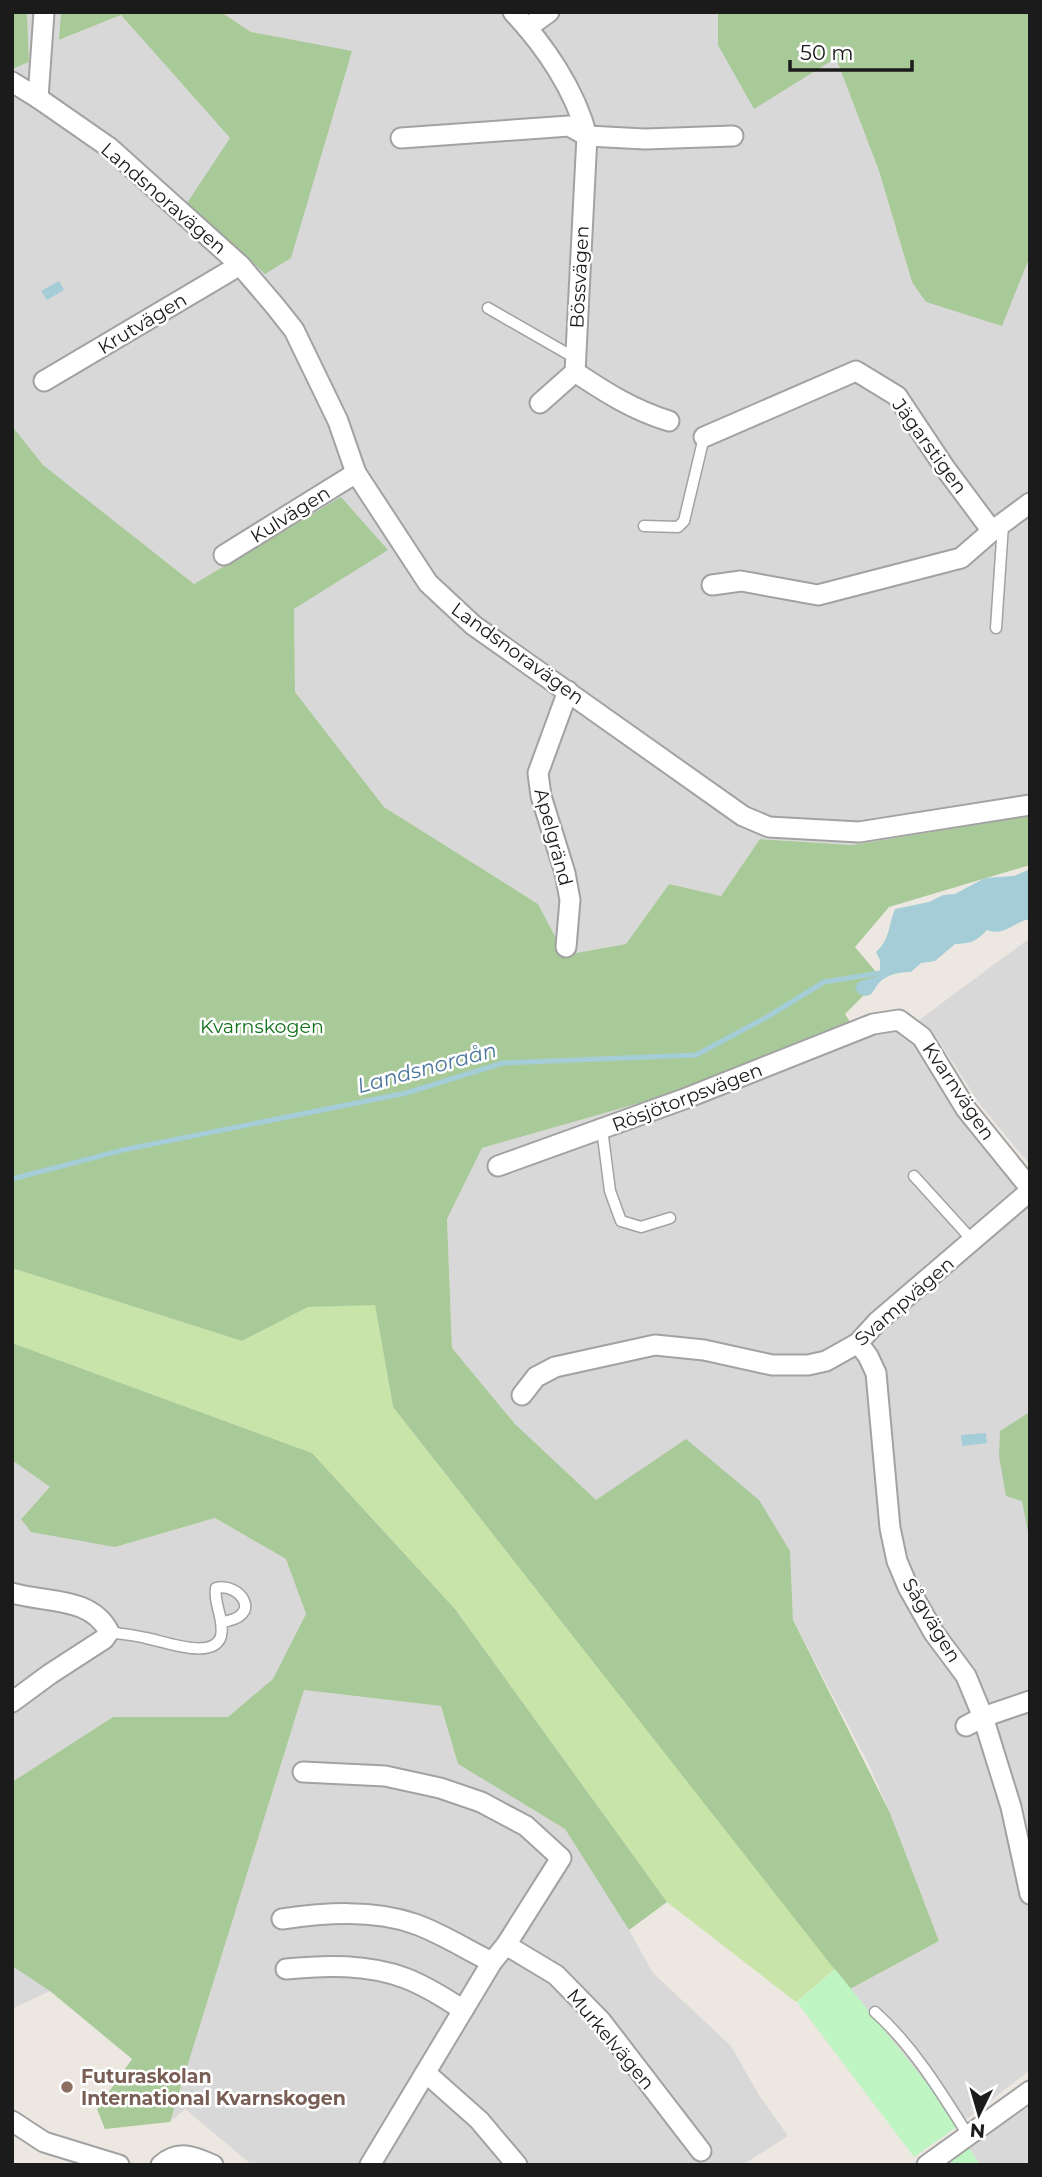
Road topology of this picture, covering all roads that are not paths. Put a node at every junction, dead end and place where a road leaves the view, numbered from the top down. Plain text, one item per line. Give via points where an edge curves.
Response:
1 (44, 12) edge
2 (513, 12) edge
3 (549, 12) edge
4 (527, 28) junction
5 (12, 82) edge
6 (38, 98) junction
7 (587, 136) junction
8 (733, 136) dead end
9 (401, 138) dead end
10 (240, 265) junction
11 (488, 308) dead end
12 (575, 365) junction
13 (44, 381) dead end
14 (540, 403) dead end
15 (668, 421) dead end
16 (704, 436) joint
17 (356, 472) junction
18 (1030, 503) edge
19 (644, 526) dead end
20 (998, 528) junction
21 (224, 555) dead end
22 (712, 585) dead end
23 (996, 628) dead end
24 (568, 691) junction
25 (1030, 805) edge
26 (566, 947) dead end
27 (873, 1024) joint
28 (602, 1129) junction
29 (498, 1166) dead end
30 (914, 1176) dead end
31 (1030, 1189) edge
32 (670, 1218) dead end
33 (973, 1242) junction
34 (858, 1343) junction
35 (522, 1395) dead end
36 (12, 1593) edge
37 (221, 1622) dead end
38 (108, 1632) junction
39 (1030, 1701) edge
40 (12, 1702) edge
41 (974, 1722) junction
42 (303, 1772) dead end
43 (1030, 1894) edge
44 (282, 1919) dead end
45 (506, 1945) junction
46 (492, 1962) junction
47 (286, 1969) dead end
48 (463, 2010) junction
49 (875, 2012) dead end
50 (426, 2073) junction
51 (1030, 2091) edge
52 (12, 2121) edge
53 (968, 2135) junction
54 (701, 2151) dead end
55 (119, 2165) edge
56 (161, 2165) edge
57 (213, 2165) edge
58 (370, 2165) edge
59 (517, 2165) edge
60 (927, 2165) edge

1 - 6 street
2 - 4 street, Bössvägen
3 - 4 street
4 - 7 street, Bössvägen via 568,86
5 - 6 street, Landsnoravägen
6 - 10 street, Landsnoravägen via 110,148
7 - 8 street
7 - 9 street via 569,126
7 - 12 street, Bössvägen
10 - 13 street, Krutvägen
10 - 17 street, Landsnoravägen via 294,330 338,421
11 - 12 lane
12 - 14 street
12 - 15 street via 623,403
16 - 19 lane via 684,521 678,527
16 - 20 street, Jägarstigen via 856,372 897,396 945,468
17 - 21 street, Kulvägen
17 - 24 street, Landsnoravägen via 428,583 473,625
18 - 20 street
20 - 22 street via 961,558 818,595 741,581
20 - 23 lane
24 - 25 street, Landsnoravägen via 743,816 769,827 859,832
24 - 26 street, Apelgränd via 538,773 570,900
27 - 28 street, Rösjötorpsvägen
27 - 31 street, Kvarnvägen via 899,1020 922,1037 966,1109
28 - 29 street, Rösjötorpsvägen
28 - 32 lane via 610,1191 621,1221 641,1227
30 - 33 lane
31 - 33 street, Svampvägen
33 - 34 street, Svampvägen
34 - 35 street, Svampvägen via 826,1361 792,1366 655,1345 555,1367 536,1377
34 - 41 street, Sågvägen via 876,1373 897,1561 934,1633 966,1676
36 - 38 street via 87,1610
37 - 38 lane via 218,1642 210,1647 183,1647
38 - 40 street
39 - 41 street
41 - 43 street, Sågvägen via 1011,1807
42 - 45 street via 385,1776 440,1788 481,1802 526,1826 561,1858
44 - 46 street via 338,1913 383,1917 415,1924
45 - 46 street
45 - 54 street, Murkelvägen via 555,1975 601,2021
46 - 48 street
47 - 48 street via 326,1965 377,1971 406,1978
48 - 50 street
49 - 53 lane via 893,2028
50 - 58 street
50 - 59 street via 479,2120
51 - 53 street
52 - 55 street via 44,2142
53 - 60 street
56 - 57 street via 188,2154

